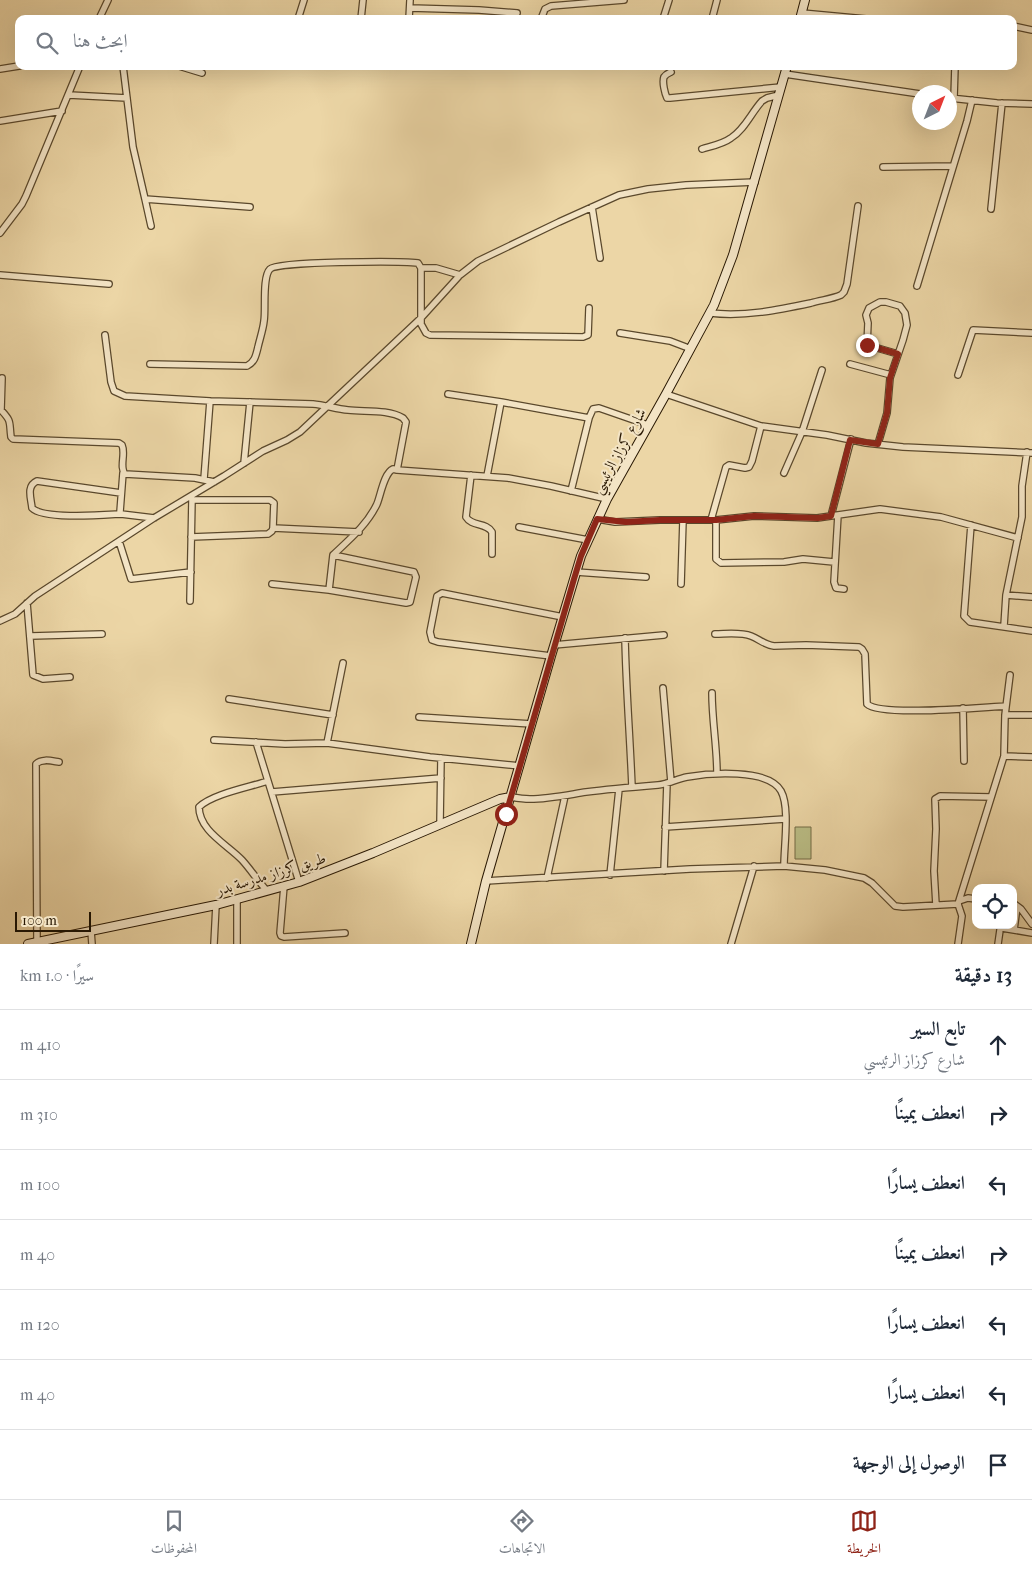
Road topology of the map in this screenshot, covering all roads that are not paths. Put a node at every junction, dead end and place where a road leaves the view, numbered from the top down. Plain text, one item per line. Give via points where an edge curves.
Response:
1 (108, 0) edge
2 (304, 0) edge
3 (363, 0) edge
4 (410, 0) edge
5 (624, 0) edge
6 (669, 0) edge
7 (716, 0) edge
8 (805, 0) edge
9 (410, 8) junction
10 (102, 12) junction
11 (517, 13) dead end
12 (101, 15) edge
13 (104, 15) edge
14 (299, 15) edge
15 (361, 15) edge
16 (409, 15) edge
17 (543, 15) edge
18 (664, 15) edge
19 (713, 15) edge
20 (801, 15) edge
21 (1017, 27) edge
22 (1032, 30) edge
23 (15, 67) edge
24 (0, 69) edge
25 (78, 70) edge
26 (123, 70) edge
27 (190, 70) edge
28 (786, 70) edge
29 (955, 70) edge
30 (672, 72) dead end
31 (202, 74) dead end
32 (953, 85) edge
33 (780, 91) junction
34 (912, 93) edge
35 (69, 95) junction
36 (126, 98) junction
37 (957, 98) edge
38 (972, 100) junction
39 (1002, 103) junction
40 (1032, 104) edge
41 (62, 111) junction
42 (0, 121) edge
43 (702, 149) dead end
44 (953, 166) junction
45 (883, 167) dead end
46 (755, 182) junction
47 (145, 199) junction
48 (858, 206) dead end
49 (250, 207) dead end
50 (592, 207) junction
51 (991, 209) dead end
52 (151, 226) dead end
53 (0, 233) edge
54 (600, 258) dead end
55 (421, 268) junction
56 (0, 275) edge
57 (460, 275) junction
58 (109, 284) dead end
59 (916, 286) dead end
60 (589, 308) dead end
61 (710, 313) junction
62 (421, 318) junction
63 (620, 333) dead end
64 (1032, 333) edge
65 (106, 335) dead end
66 (691, 349) junction
67 (898, 354) junction
68 (150, 364) dead end
69 (850, 364) dead end
70 (822, 370) dead end
71 (891, 375) junction
72 (958, 375) dead end
73 (2, 378) dead end
74 (448, 394) dead end
75 (666, 394) junction
76 (210, 401) junction
77 (250, 402) junction
78 (501, 402) junction
79 (328, 406) junction
80 (589, 418) junction
81 (648, 425) junction
82 (761, 426) junction
83 (802, 432) junction
84 (850, 440) junction
85 (878, 444) junction
86 (1029, 453) edge
87 (244, 463) junction
88 (397, 470) junction
89 (123, 473) junction
90 (784, 473) dead end
91 (471, 474) junction
92 (487, 476) junction
93 (204, 479) junction
94 (214, 482) junction
95 (571, 490) junction
96 (121, 493) junction
97 (192, 497) junction
98 (607, 499) junction
99 (121, 514) junction
100 (838, 515) junction
101 (831, 516) junction
102 (154, 518) junction
103 (597, 519) junction
104 (683, 520) junction
105 (714, 520) junction
106 (970, 525) junction
107 (519, 527) dead end
108 (274, 528) junction
109 (359, 532) junction
110 (191, 537) junction
111 (1018, 538) junction
112 (588, 540) junction
113 (119, 541) junction
114 (492, 554) dead end
115 (333, 555) junction
116 (834, 562) junction
117 (191, 572) junction
118 (576, 572) junction
119 (646, 577) dead end
120 (272, 584) dead end
121 (681, 584) dead end
122 (844, 589) dead end
123 (329, 590) junction
124 (1006, 595) junction
125 (1032, 596) edge
126 (190, 601) dead end
127 (27, 603) junction
128 (562, 617) junction
129 (0, 621) edge
130 (1004, 626) junction
131 (1032, 631) edge
132 (102, 634) dead end
133 (664, 634) dead end
134 (715, 634) dead end
135 (31, 636) junction
136 (625, 638) junction
137 (554, 645) junction
138 (551, 656) junction
139 (343, 663) dead end
140 (1010, 676) dead end
141 (70, 677) dead end
142 (663, 688) dead end
143 (712, 693) dead end
144 (229, 699) dead end
145 (1006, 706) junction
146 (963, 708) junction
147 (333, 715) junction
148 (1006, 715) junction
149 (1032, 715) edge
150 (418, 717) dead end
151 (532, 724) junction
152 (214, 740) dead end
153 (256, 742) junction
154 (327, 743) junction
155 (1004, 756) junction
156 (1032, 757) edge
157 (441, 758) junction
158 (964, 760) dead end
159 (60, 762) dead end
160 (520, 766) junction
161 (717, 774) junction
162 (441, 778) junction
163 (268, 782) junction
164 (669, 783) junction
165 (632, 787) junction
166 (619, 789) junction
167 (272, 792) junction
168 (565, 796) junction
169 (511, 797) junction
170 (991, 797) junction
171 (785, 819) junction
172 (440, 824) junction
173 (665, 827) junction
174 (754, 866) junction
175 (784, 866) junction
176 (664, 871) junction
177 (610, 875) junction
178 (547, 878) junction
179 (486, 881) junction
180 (300, 882) junction
181 (284, 886) junction
182 (267, 891) junction
183 (972, 898) edge
184 (237, 899) junction
185 (959, 903) junction
186 (216, 905) junction
187 (936, 905) junction
188 (1017, 907) edge
189 (1032, 924) edge
190 (91, 930) junction
191 (1014, 930) joint
192 (345, 933) dead end
193 (1032, 933) edge
194 (37, 942) junction
195 (28, 944) edge
196 (92, 944) edge
197 (214, 944) edge
198 (238, 944) edge
199 (471, 944) edge
200 (730, 944) edge
201 (958, 944) edge
202 (998, 944) edge

1 - 10 street
2 - 14 street
3 - 15 street
4 - 9 street
5 - 17 street via 551,6
6 - 18 street
7 - 19 street
8 - 20 street
9 - 11 street
9 - 16 street
10 - 12 street
10 - 13 street
21 - 22 street
23 - 24 street
25 - 35 street
26 - 36 street
27 - 31 street
28 - 33 street, شارع كرزاز الرئيسي
28 - 34 street
29 - 32 street
30 - 33 street via 664,77 667,98
33 - 43 street via 762,101 731,138
33 - 46 street, شارع كرزاز الرئيسي
35 - 36 street
35 - 41 street
36 - 47 street
37 - 38 street
38 - 39 street
38 - 44 street
39 - 40 street
39 - 51 street
41 - 42 street
41 - 53 street via 22,204
44 - 45 street
44 - 59 street
46 - 50 street via 648,189 619,195
46 - 61 street, شارع كرزاز الرئيسي via 731,262
47 - 49 street
47 - 52 street
48 - 61 street via 847,284 841,295 762,312
50 - 54 street
50 - 57 street via 478,261
55 - 57 street via 436,268
55 - 62 street
55 - 68 street via 416,263 274,266 267,273 264,320 255,358 247,366
56 - 58 street
57 - 62 street
60 - 62 street via 588,335 580,338 430,335 422,328
61 - 66 street, شارع كرزاز الرئيسي
62 - 79 street
63 - 66 street via 670,340
64 - 72 street via 973,330
65 - 76 street via 112,382 118,394
66 - 75 street, شارع كرزاز الرئيسي
67 - 67 street via 867,345 866,315 869,308 880,302 900,306 905,313 906,325
67 - 71 street
69 - 71 street
70 - 83 street
71 - 85 street via 887,413
73 - 89 street via 1,410 8,416 13,439 119,443 124,448
74 - 78 street
75 - 81 street, شارع كرزاز الرئيسي
75 - 82 street
76 - 77 street
76 - 93 street
77 - 79 street
77 - 87 street
78 - 80 street
78 - 92 street
79 - 87 street via 293,436
79 - 88 street via 397,414 403,418 406,422
80 - 81 street via 594,409 599,408
80 - 95 street
81 - 98 street, شارع كرزاز الرئيسي
82 - 83 street
82 - 105 street via 749,467 726,467
83 - 84 street
83 - 90 street
84 - 85 street
84 - 101 street
85 - 86 street
86 - 111 street via 1022,486
87 - 94 street
88 - 91 street
88 - 109 street via 387,473 376,506
89 - 93 street
89 - 96 street
91 - 92 street
91 - 114 street via 466,517 471,523 491,529
92 - 95 street
93 - 94 street
94 - 97 street
95 - 98 street
96 - 99 street
96 - 99 street via 37,481 30,486 32,508 37,512
97 - 102 street
97 - 108 street via 271,500 274,503
97 - 110 street
98 - 103 street, شارع كرزاز الرئيسي
99 - 102 street
100 - 101 street
100 - 106 street via 880,510 930,515
100 - 116 street
101 - 105 street via 754,516
102 - 113 street
103 - 104 street via 615,522
103 - 112 street, شارع كرزاز الرئيسي
104 - 105 street
104 - 121 street
105 - 116 street via 716,559 721,563 803,559
106 - 111 street
106 - 130 street via 964,616 970,622
107 - 112 street
108 - 109 street
108 - 110 street via 268,534
109 - 115 street
110 - 117 street
111 - 124 street
112 - 118 street, شارع كرزاز الرئيسي
113 - 117 street via 131,580
113 - 127 street
115 - 123 street
115 - 123 street via 414,572 416,577 408,603
116 - 122 street via 835,586
117 - 126 street
118 - 119 street
118 - 128 street, شارع كرزاز الرئيسي
120 - 123 street
124 - 125 street
124 - 130 street
127 - 129 street
127 - 135 street
128 - 137 street, شارع كرزاز الرئيسي
128 - 138 street via 442,593 438,596 430,632 432,640
130 - 131 street
132 - 135 street
133 - 136 street
134 - 146 street via 746,635 768,646 859,648 865,654 866,698 871,707 896,710
135 - 141 street via 33,675 43,679
136 - 137 street
136 - 165 street
137 - 138 street, شارع كرزاز الرئيسي
138 - 151 street, شارع كرزاز الرئيسي
139 - 147 street
140 - 145 street
142 - 164 street
143 - 161 street
144 - 147 street
145 - 146 street
145 - 148 street
146 - 158 street
147 - 154 street
148 - 149 street
148 - 155 street
150 - 151 street
151 - 160 street, شارع كرزاز الرئيسي
152 - 153 street
153 - 154 street
153 - 163 street
154 - 157 street
155 - 156 street
155 - 170 street
157 - 160 street
157 - 162 street
159 - 194 street via 44,760 36,764
160 - 169 street, شارع كرزاز الرئيسي
161 - 164 street via 685,777
161 - 171 street via 756,776 774,783 781,790
162 - 167 street
162 - 172 street
163 - 167 street
163 - 182 street via 214,798 199,807 206,826 240,858
164 - 165 street
164 - 173 street
165 - 166 street
166 - 168 street
166 - 177 street
167 - 180 street
168 - 169 street
168 - 178 street
169 - 172 street, طريق كرزاز مدرسة بدر
169 - 179 street, شارع كرزاز الرئيسي
170 - 185 street
170 - 187 street via 940,796 935,799
171 - 173 street
171 - 175 street
172 - 180 street, طريق كرزاز مدرسة بدر
173 - 176 street
174 - 175 street
174 - 176 street
174 - 200 street
175 - 187 street via 864,878 895,906
176 - 177 street
177 - 178 street
178 - 179 street
179 - 199 street, شارع كرزاز الرئيسي
180 - 181 street, طريق كرزاز مدرسة بدر
181 - 182 street, طريق كرزاز مدرسة بدر
181 - 192 street via 281,936
182 - 184 street, طريق كرزاز مدرسة بدر
183 - 185 street
184 - 186 street, طريق كرزاز مدرسة بدر
184 - 198 street
185 - 187 street
185 - 201 street via 962,916
186 - 190 street, طريق كرزاز مدرسة بدر
186 - 197 street
188 - 189 street
190 - 194 street, طريق كرزاز مدرسة بدر
190 - 196 street
191 - 193 street
191 - 202 street via 1001,929
194 - 195 street, طريق كرزاز مدرسة بدر

